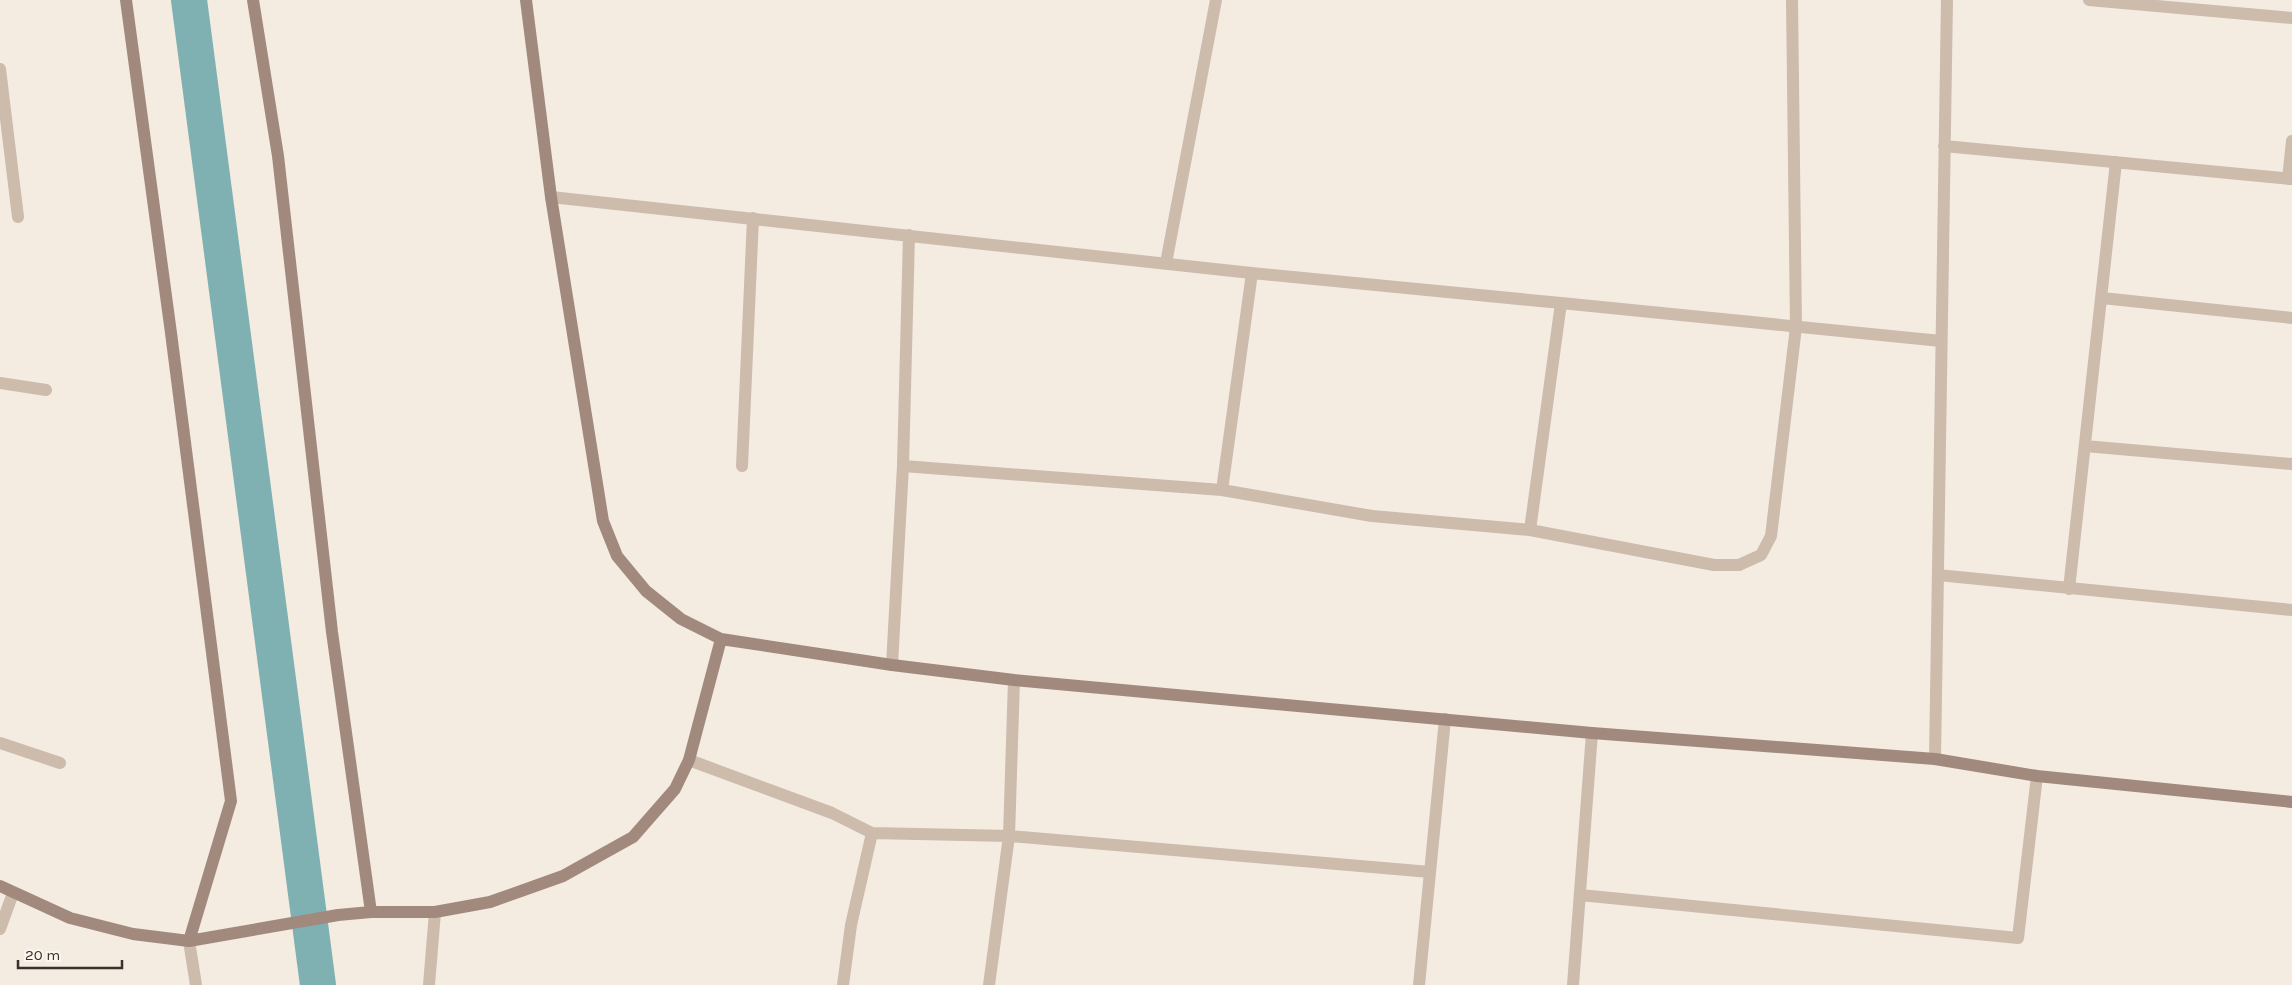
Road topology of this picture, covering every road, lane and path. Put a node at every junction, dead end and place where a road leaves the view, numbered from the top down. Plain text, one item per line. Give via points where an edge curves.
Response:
1 (126, 0) edge
2 (253, 0) edge
3 (526, 0) edge
4 (1216, 0) edge
5 (1792, 0) edge
6 (1946, 0) edge
7 (2094, 0) edge
8 (2292, 18) edge
9 (0, 69) edge
10 (2292, 140) edge
11 (1944, 146) junction
12 (2116, 162) junction
13 (2290, 179) edge
14 (551, 197) junction
15 (18, 217) dead end
16 (753, 218) junction
17 (909, 235) junction
18 (1166, 264) junction
19 (1252, 273) junction
20 (2102, 298) junction
21 (1561, 303) junction
22 (2292, 318) edge
23 (1796, 327) junction
24 (1941, 342) junction
25 (0, 383) edge
26 (46, 390) dead end
27 (2084, 446) junction
28 (2292, 464) edge
29 (742, 466) dead end
30 (903, 466) junction
31 (1222, 490) junction
32 (1530, 530) junction
33 (1938, 576) junction
34 (2069, 589) junction
35 (2292, 610) edge
36 (721, 639) junction
37 (892, 665) junction
38 (1014, 680) junction
39 (1444, 719) junction
40 (1592, 733) junction
41 (0, 742) edge
42 (1935, 759) junction
43 (689, 760) junction
44 (60, 763) dead end
45 (2037, 776) junction
46 (2292, 802) edge
47 (872, 833) junction
48 (1009, 836) junction
49 (1430, 872) junction
50 (0, 886) edge
51 (13, 894) junction
52 (1580, 895) junction
53 (371, 912) junction
54 (435, 912) junction
55 (0, 929) edge
56 (189, 941) junction
57 (196, 985) edge
58 (429, 985) edge
59 (842, 985) edge
60 (989, 985) edge
61 (1419, 985) edge
62 (1573, 985) edge

1 - 56 street via 231,801
2 - 53 street via 278,156 332,632
3 - 14 street
4 - 18 street
5 - 23 street
6 - 11 street
7 - 8 street
9 - 15 street
10 - 13 street
11 - 12 street
11 - 24 street
12 - 13 street
12 - 20 street
14 - 16 street
14 - 36 street via 602,521 617,556 646,591 682,618
16 - 17 street
16 - 29 street
17 - 18 street
17 - 30 street
18 - 19 street
19 - 21 street
19 - 31 street
20 - 22 street
20 - 27 street
21 - 23 street
21 - 32 street
23 - 24 street
23 - 32 street via 1771,536 1761,555 1739,565 1714,565
24 - 33 street
25 - 26 street
27 - 28 street
27 - 34 street
30 - 31 street
30 - 37 street
31 - 32 street via 1372,516
33 - 34 street
33 - 42 street
34 - 35 street
36 - 37 street
36 - 43 street
37 - 38 street
38 - 39 street
38 - 48 street
39 - 40 street
39 - 49 street
40 - 42 street
40 - 52 street
41 - 44 street
42 - 45 street
43 - 47 street via 832,813
43 - 54 street via 675,789 633,837 563,876 490,902
45 - 46 street
45 - 52 street via 2018,938
47 - 48 street
47 - 59 street via 851,925
48 - 49 street
48 - 60 street
49 - 61 street
50 - 51 street
51 - 55 street
51 - 56 street via 70,918 133,934
52 - 62 street
53 - 54 street
53 - 56 street via 265,926
54 - 58 street
56 - 57 street

